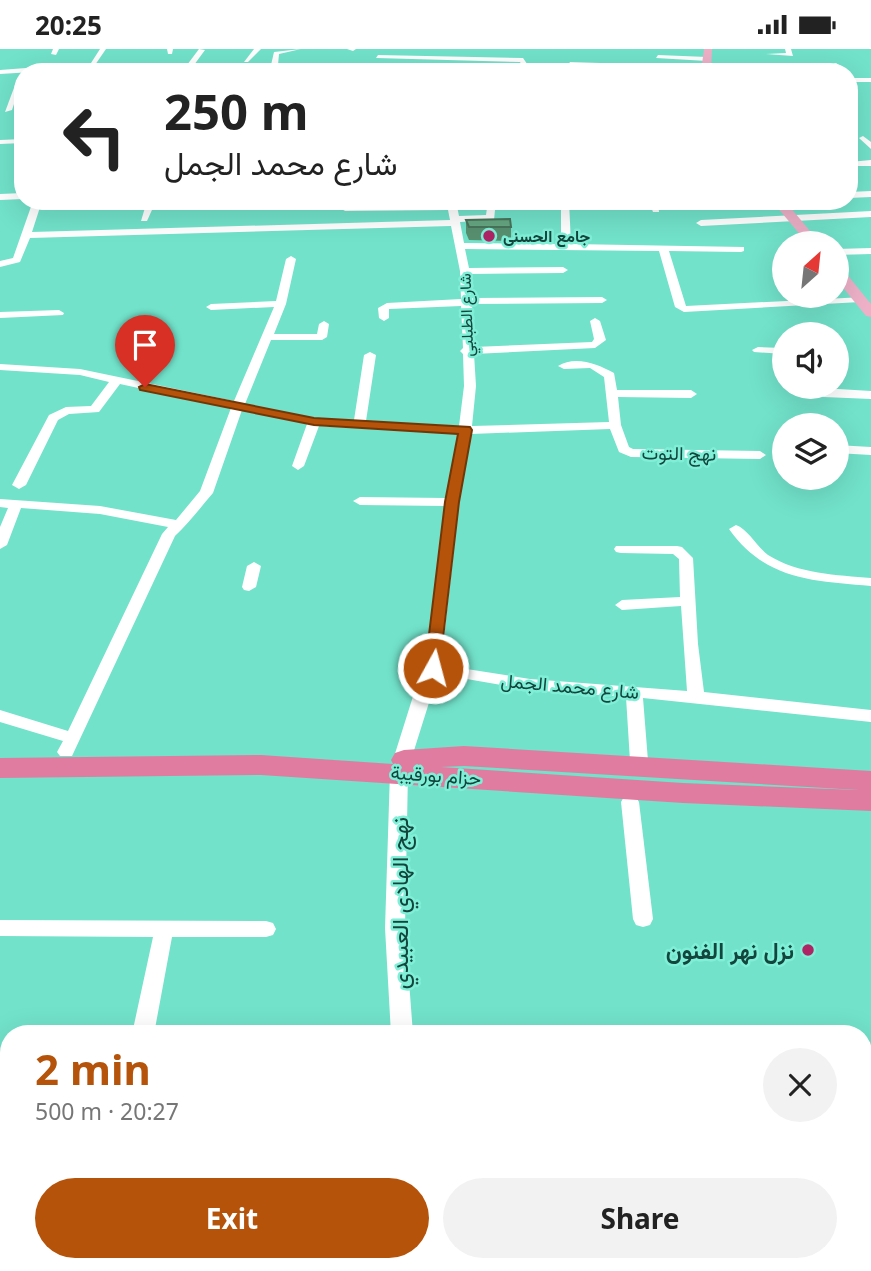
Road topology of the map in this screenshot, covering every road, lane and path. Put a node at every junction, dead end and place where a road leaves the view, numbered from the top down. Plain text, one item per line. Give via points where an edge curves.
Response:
1 (258, 49) edge
2 (298, 49) edge
3 (421, 49) edge
4 (788, 49) edge
5 (707, 54) edge
6 (769, 54) dead end
7 (378, 57) dead end
8 (658, 57) dead end
9 (425, 58) junction
10 (246, 61) dead end
11 (274, 63) edge
12 (425, 63) edge
13 (524, 63) edge
14 (14, 92) edge
15 (4, 110) edge
16 (863, 138) dead end
17 (871, 148) edge
18 (35, 210) edge
19 (148, 210) edge
20 (346, 210) edge
21 (453, 210) edge
22 (489, 210) dead end
23 (565, 210) edge
24 (786, 210) edge
25 (854, 210) edge
26 (871, 214) edge
27 (859, 215) junction
28 (793, 218) junction
29 (144, 219) dead end
30 (456, 221) junction
31 (701, 223) dead end
32 (344, 226) junction
33 (804, 231) edge
34 (27, 235) junction
35 (566, 245) junction
36 (462, 246) junction
37 (741, 249) dead end
38 (664, 250) junction
39 (871, 251) edge
40 (849, 252) edge
41 (291, 259) dead end
42 (0, 264) edge
43 (563, 270) dead end
44 (465, 271) junction
45 (849, 286) edge
46 (860, 299) junction
47 (602, 300) dead end
48 (464, 302) junction
49 (281, 304) junction
50 (211, 307) dead end
51 (59, 313) dead end
52 (871, 313) edge
53 (0, 315) edge
54 (384, 318) dead end
55 (596, 321) dead end
56 (324, 324) dead end
57 (268, 337) junction
58 (467, 351) junction
59 (758, 351) dead end
60 (772, 351) edge
61 (370, 355) dead end
62 (564, 366) dead end
63 (0, 367) edge
64 (625, 372) dead end
65 (610, 375) junction
66 (116, 381) junction
67 (611, 393) junction
68 (691, 394) dead end
69 (849, 394) edge
70 (871, 395) edge
71 (238, 406) junction
72 (314, 422) junction
73 (359, 425) junction
74 (615, 425) junction
75 (413, 428) junction
76 (465, 430) junction
77 (849, 450) edge
78 (871, 451) edge
79 (761, 454) dead end
80 (460, 459) junction
81 (298, 466) dead end
82 (19, 485) dead end
83 (360, 501) dead end
84 (452, 502) junction
85 (0, 503) edge
86 (16, 503) junction
87 (180, 523) junction
88 (736, 529) dead end
89 (0, 545) edge
90 (621, 549) dead end
91 (254, 566) dead end
92 (871, 582) edge
93 (249, 587) dead end
94 (688, 601) junction
95 (622, 605) dead end
96 (433, 668) junction
97 (635, 693) junction
98 (696, 697) junction
99 (0, 716) edge
100 (871, 716) edge
101 (69, 745) junction
102 (0, 754) edge
103 (639, 761) dead end
104 (401, 766) junction
105 (0, 768) edge
106 (871, 781) edge
107 (683, 786) junction
108 (871, 788) edge
109 (871, 801) edge
110 (630, 802) junction
111 (871, 815) edge
112 (643, 919) dead end
113 (0, 928) edge
114 (164, 929) junction
115 (266, 929) dead end
116 (145, 1025) edge
117 (401, 1025) edge

1 - 10 street
2 - 11 street via 276,53
3 - 9 street
4 - 6 street via 791,55
5 - 8 street
7 - 9 street
9 - 12 street
9 - 13 street
14 - 15 street
16 - 17 street
18 - 34 street
19 - 29 street
20 - 32 street
21 - 30 street, شارع الطبلبي
22 - 30 street via 491,218
23 - 35 street
24 - 28 main road
25 - 27 street
26 - 27 street
27 - 28 street
28 - 31 street
28 - 33 main road
30 - 32 street
30 - 36 street, شارع الطبلبي
32 - 34 street
34 - 42 street via 18,260
35 - 36 street
35 - 38 street
36 - 44 street, شارع الطبلبي
37 - 38 street
38 - 46 street via 684,309
39 - 40 street
41 - 49 street
43 - 44 street
44 - 48 street, شارع الطبلبي
45 - 46 main road
46 - 52 main road
47 - 48 street
48 - 54 street via 421,310 387,306
48 - 58 street, شارع الطبلبي
49 - 50 street
49 - 57 street
51 - 53 street
55 - 58 street via 600,340 595,345
56 - 57 street via 322,337
57 - 71 street
58 - 76 street, شارع الطبلبي via 470,386
59 - 60 street
61 - 73 street
62 - 65 street via 592,365
63 - 66 street via 56,369
64 - 65 street
65 - 67 street, نهج التوت
66 - 71 street
66 - 82 street via 95,409 66,411 53,418
67 - 68 street
67 - 74 street, نهج التوت
69 - 70 street
71 - 72 street
71 - 87 street via 204,494
72 - 73 street
72 - 81 street
73 - 75 street
74 - 76 street
74 - 79 street, نهج التوت via 623,449 631,453
75 - 76 street
75 - 80 street via 448,440
76 - 80 street
77 - 78 street
80 - 84 street
83 - 84 street
84 - 96 street
85 - 86 street
86 - 87 street
86 - 89 street
87 - 101 street via 166,539
88 - 92 street via 747,547 786,571
90 - 94 street via 677,550 686,558
91 - 93 street
94 - 95 street
94 - 98 street
96 - 97 street, شارع محمد الجمل
96 - 104 street, نهج الهادي العبيدي
97 - 98 street, شارع محمد الجمل
97 - 103 street
98 - 100 street, شارع محمد الجمل
99 - 101 street
101 - 102 highway, حزام بورقيبة
101 - 104 highway, حزام بورقيبة
104 - 105 highway, حزام بورقيبة
104 - 106 highway via 464,756
104 - 107 highway, حزام بورقيبة
104 - 110 highway via 478,788
104 - 117 street, نهج الهادي العبيدي via 395,928
107 - 108 highway, حزام بورقيبة
107 - 109 highway, حزام بورقيبة
110 - 111 highway
110 - 112 street
113 - 114 street
114 - 115 street
114 - 116 street

